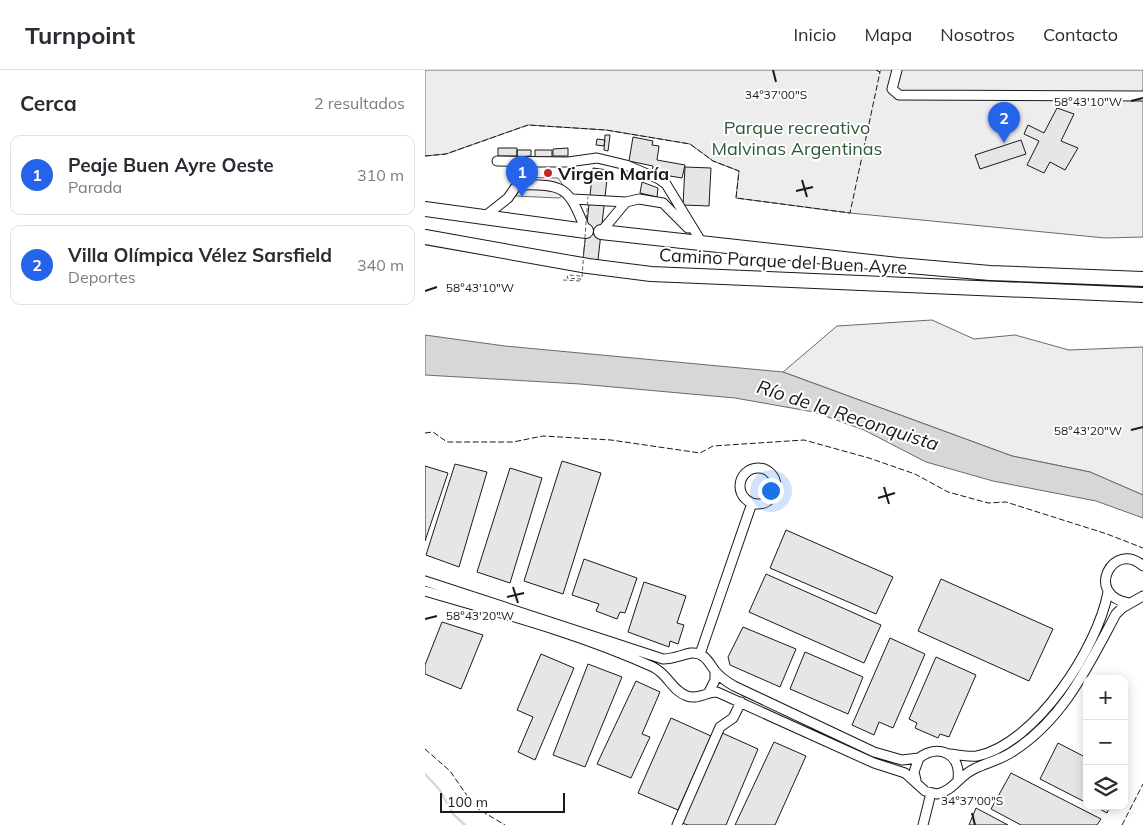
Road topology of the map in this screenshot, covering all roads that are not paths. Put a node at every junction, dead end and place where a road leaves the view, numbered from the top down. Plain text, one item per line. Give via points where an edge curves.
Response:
1 (897, 70) edge
2 (1143, 96) edge
3 (497, 161) dead end
4 (531, 162) junction
5 (517, 185) junction
6 (573, 199) junction
7 (625, 202) junction
8 (425, 209) edge
9 (485, 217) junction
10 (586, 230) joint
11 (601, 232) joint
12 (425, 237) edge
13 (702, 243) junction
14 (1143, 279) edge
15 (1143, 295) edge
16 (752, 504) junction
17 (1143, 566) edge
18 (425, 581) edge
19 (425, 591) edge
20 (1108, 592) junction
21 (1143, 596) edge
22 (1129, 603) junction
23 (700, 654) junction
24 (677, 658) junction
25 (715, 671) junction
26 (670, 680) junction
27 (709, 692) junction
28 (741, 702) junction
29 (950, 754) junction
30 (919, 758) junction
31 (959, 779) junction
32 (916, 780) junction
33 (931, 793) junction
34 (677, 825) edge
35 (923, 825) edge

1 - 2 lane via 892,89 899,95
3 - 4 lane
4 - 5 lane
4 - 13 lane via 597,158 626,165 659,179 666,184
5 - 6 lane via 551,185
5 - 9 lane via 508,198
6 - 7 lane
6 - 10 lane
7 - 11 lane
7 - 13 lane via 639,198 663,203
8 - 9 highway
9 - 10 highway
11 - 13 highway, Camino Parque del Buen Ayre
12 - 15 highway, Camino Parque del Buen Ayre via 651,274
13 - 14 highway, Camino Parque del Buen Ayre via 898,266
16 - 16 lane via 770,500 776,489 774,477 764,469 748,471 741,480 743,496
16 - 23 lane
17 - 20 lane via 1129,558 1111,564 1106,572
18 - 24 lane via 663,658
19 - 26 lane via 529,622 625,656 654,667
20 - 22 lane via 1114,599
20 - 29 lane via 1101,618 1071,675 1043,714 1016,736 984,754
21 - 22 lane
22 - 31 lane via 1116,614 1069,700 1051,720 1011,752
23 - 24 lane via 691,653
23 - 25 lane
24 - 26 lane
25 - 27 lane
25 - 30 lane via 734,686 874,752 902,760
26 - 27 lane via 687,696 694,698
27 - 28 lane
28 - 32 lane
28 - 34 lane via 733,718 720,727
29 - 30 lane via 932,751
29 - 31 lane via 959,769
30 - 32 lane
31 - 33 lane via 943,793
32 - 33 lane
33 - 35 lane

